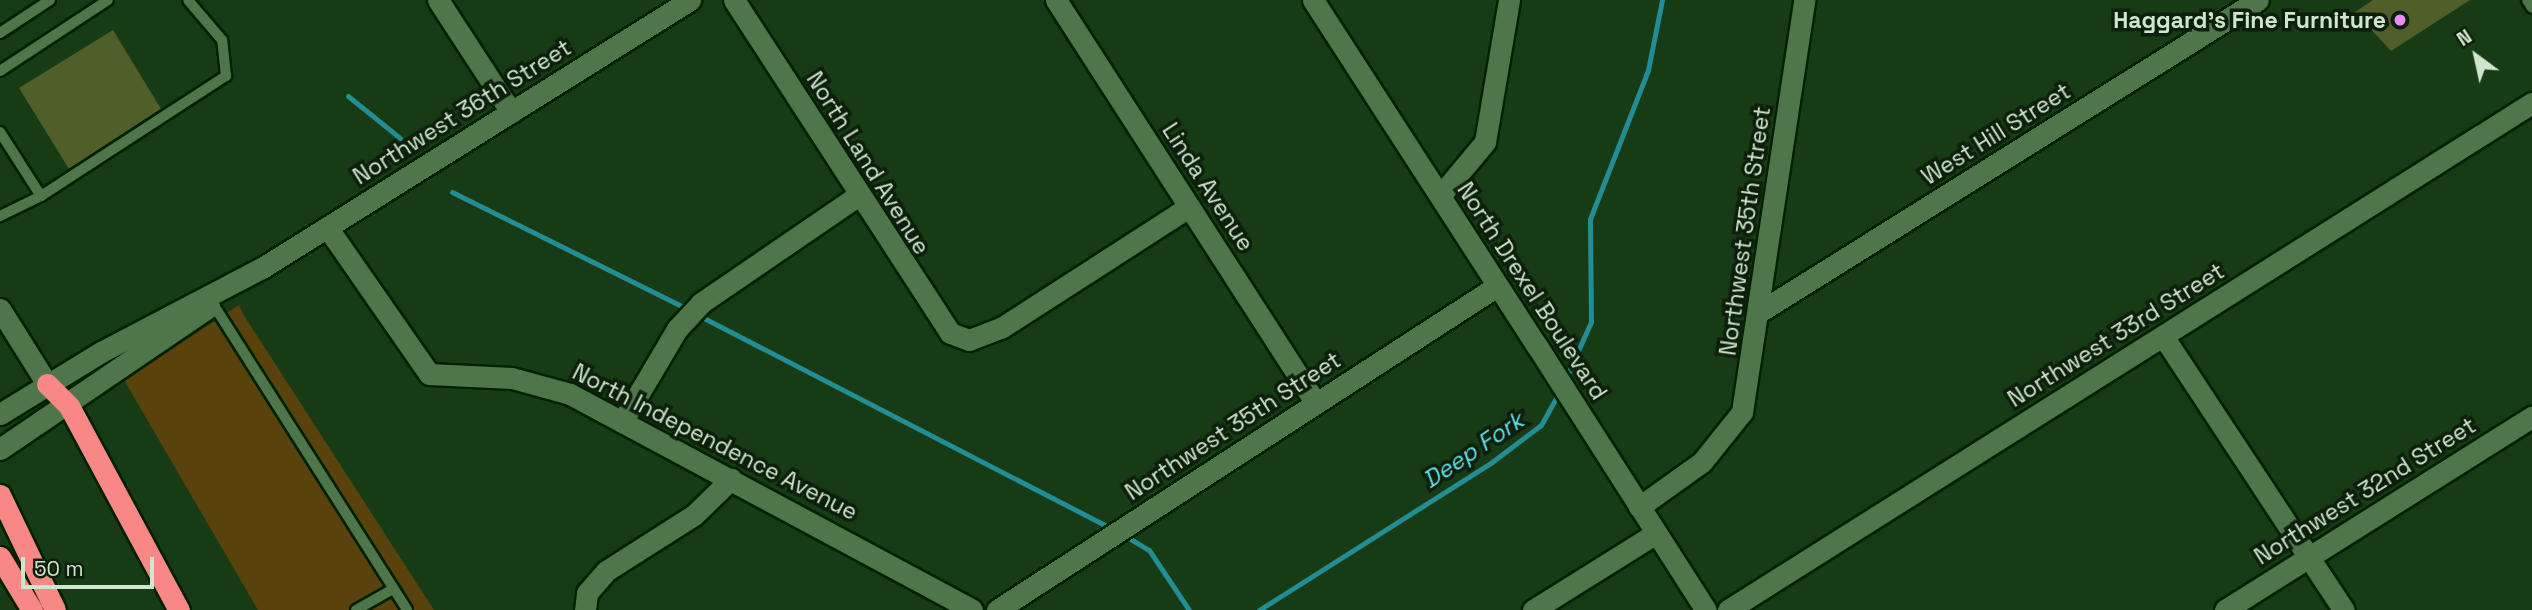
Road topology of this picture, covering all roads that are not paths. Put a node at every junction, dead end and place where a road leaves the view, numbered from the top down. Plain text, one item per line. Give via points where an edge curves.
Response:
1 (50, 0) edge
2 (107, 0) edge
3 (188, 0) edge
4 (438, 0) edge
5 (690, 0) edge
6 (734, 0) edge
7 (1056, 0) edge
8 (1313, 0) edge
9 (1509, 0) edge
10 (2258, 0) edge
11 (2527, 0) edge
12 (1807, 2) edge
13 (2532, 8) edge
14 (0, 33) edge
15 (0, 71) edge
16 (2532, 103) edge
17 (511, 112) junction
18 (0, 132) edge
19 (41, 196) junction
20 (857, 196) junction
21 (1440, 196) junction
22 (1189, 207) junction
23 (0, 216) edge
24 (327, 227) junction
25 (262, 268) junction
26 (1497, 286) junction
27 (213, 304) junction
28 (0, 309) edge
29 (1760, 311) junction
30 (2163, 336) junction
31 (47, 384) junction
32 (1316, 403) junction
33 (69, 406) junction
34 (5, 411) edge
35 (2532, 417) edge
36 (622, 422) junction
37 (0, 449) edge
38 (731, 479) junction
39 (0, 495) edge
40 (1639, 507) junction
41 (1656, 533) junction
42 (0, 557) edge
43 (2309, 557) junction
44 (393, 589) junction
45 (32, 610) edge
46 (55, 610) edge
47 (179, 610) edge
48 (356, 610) edge
49 (407, 610) edge
50 (585, 610) edge
51 (972, 610) edge
52 (997, 610) edge
53 (1534, 610) edge
54 (1706, 610) edge
55 (1728, 610) edge
56 (2225, 610) edge
57 (2344, 610) edge

1 - 14 lane
2 - 15 lane
3 - 19 lane via 222,40 226,76
4 - 17 street
5 - 17 street, Northwest 36th Street
6 - 20 street, North Land Avenue
7 - 22 street, Linda Avenue
8 - 21 street, North Drexel Boulevard
9 - 21 street via 1488,134 1470,165
10 - 29 street, West Hill Street
11 - 13 lane
12 - 29 street, Northwest 35th Street
16 - 30 street, Northwest 33rd Street
17 - 24 street, Northwest 36th Street
18 - 19 lane
19 - 23 lane
20 - 22 street, North Land Avenue via 934,316 969,340 1001,328
20 - 36 street via 701,303 679,326
21 - 26 street, North Drexel Boulevard
22 - 32 street, Linda Avenue
24 - 25 street, Northwest 36th Street
24 - 36 street, North Independence Avenue via 429,374 542,383
25 - 27 street, Northwest 36th Street
25 - 31 street, Northwest 36th Street
26 - 32 street, Northwest 35th Street
26 - 40 street, North Drexel Boulevard
27 - 33 street, Northwest 36th Street
27 - 44 lane
28 - 31 street
29 - 40 street, Northwest 35th Street via 1748,391 1734,426 1702,461
30 - 43 street
30 - 55 street, Northwest 33rd Street
31 - 33 highway
31 - 34 street, Northwest 36th Street
32 - 52 street, Northwest 35th Street
33 - 37 street, Northwest 36th Street
33 - 47 highway
35 - 43 street, Northwest 32nd Street
36 - 38 street, North Independence Avenue
38 - 50 street via 694,515 606,571 587,593
38 - 51 street, North Independence Avenue
39 - 46 highway
40 - 41 street, North Drexel Boulevard
41 - 53 street
41 - 54 street, North Drexel Boulevard
42 - 45 highway
43 - 56 street, Northwest 32nd Street
43 - 57 street
44 - 48 lane
44 - 49 lane

